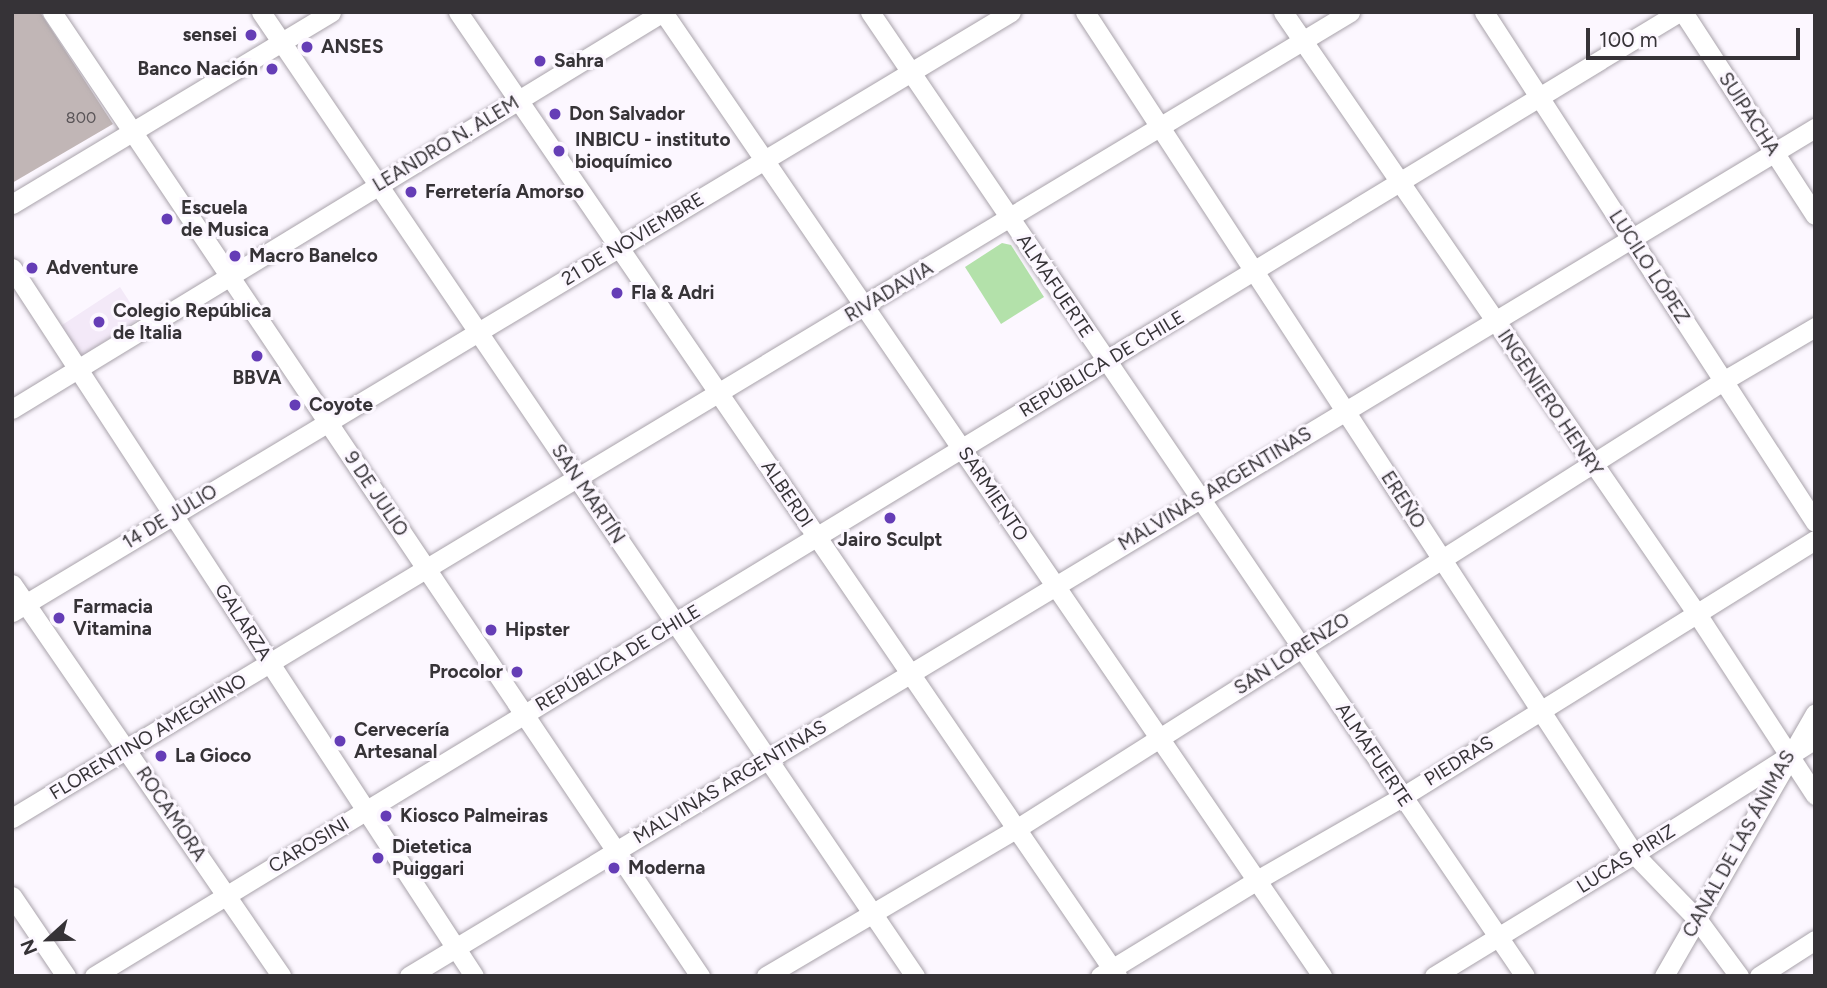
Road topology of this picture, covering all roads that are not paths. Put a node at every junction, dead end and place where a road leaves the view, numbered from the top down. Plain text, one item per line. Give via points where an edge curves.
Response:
1 (52, 12) edge
2 (261, 12) edge
3 (331, 12) edge
4 (458, 12) edge
5 (663, 12) edge
6 (870, 12) edge
7 (1010, 12) edge
8 (1085, 12) edge
9 (1283, 12) edge
10 (1350, 12) edge
11 (1484, 12) edge
12 (1681, 12) edge
13 (1303, 41) junction
14 (281, 42) junction
15 (911, 73) junction
16 (1539, 98) junction
17 (518, 100) junction
18 (1160, 127) junction
19 (1815, 128) edge
20 (132, 131) junction
21 (1773, 152) junction
22 (764, 160) junction
23 (1399, 183) junction
24 (379, 186) junction
25 (12, 204) edge
26 (1815, 215) edge
27 (1010, 219) junction
28 (1630, 238) junction
29 (618, 247) junction
30 (12, 268) edge
31 (1254, 271) junction
32 (229, 276) junction
33 (864, 307) junction
34 (1493, 321) junction
35 (1815, 327) edge
36 (478, 332) junction
37 (1107, 361) junction
38 (78, 368) junction
39 (1723, 381) junction
40 (719, 394) junction
41 (12, 409) edge
42 (1345, 411) junction
43 (327, 422) junction
44 (962, 449) junction
45 (1591, 464) junction
46 (578, 480) junction
47 (1199, 498) junction
48 (173, 515) junction
49 (1815, 522) edge
50 (817, 537) junction
51 (1815, 540) edge
52 (1441, 559) junction
53 (427, 570) junction
54 (12, 584) edge
55 (1055, 586) junction
56 (19, 608) edge
57 (1696, 614) junction
58 (676, 624) junction
59 (1301, 648) junction
60 (271, 664) junction
61 (910, 673) junction
62 (1540, 710) junction
63 (1815, 713) edge
64 (524, 715) junction
65 (1160, 738) junction
66 (1815, 739) edge
67 (127, 750) junction
68 (1790, 754) junction
69 (768, 759) junction
70 (1815, 795) edge
71 (1402, 797) junction
72 (366, 811) junction
73 (12, 818) edge
74 (1016, 829) junction
75 (615, 850) junction
76 (1634, 854) junction
77 (1256, 880) junction
78 (226, 895) junction
79 (12, 897) edge
80 (872, 912) junction
81 (1698, 919) junction
82 (1498, 938) junction
83 (1815, 940) edge
84 (456, 948) junction
85 (1110, 973) edge
86 (66, 976) edge
87 (94, 976) edge
88 (281, 976) edge
89 (409, 976) edge
90 (474, 976) edge
91 (700, 976) edge
92 (766, 976) edge
93 (915, 976) edge
94 (1322, 976) edge
95 (1434, 976) edge
96 (1525, 976) edge
97 (1664, 976) edge
98 (1739, 976) edge
99 (1759, 976) edge

1 - 20 street, 9 DE JULIO
2 - 14 street, SAN MARTÍN
3 - 14 street
4 - 17 street, ALBERDI
5 - 17 street, LEANDRO N. ALEM
5 - 22 street, SARMIENTO
6 - 15 street, ALMAFUERTE
7 - 15 street, 21 DE NOVIEMBRE
8 - 18 street, EREÑO
9 - 13 street, INGENIERO HENRY
10 - 13 street, RIVADAVIA
11 - 16 street, LUCILO LÓPEZ
12 - 16 street, REPÚBLICA DE CHILE
12 - 21 street, SUIPACHA
13 - 18 street, RIVADAVIA
13 - 23 street, INGENIERO HENRY
14 - 20 street
14 - 24 street, SAN MARTÍN
15 - 22 street, 21 DE NOVIEMBRE
15 - 27 street, ALMAFUERTE
16 - 23 street, REPÚBLICA DE CHILE
16 - 28 street, LUCILO LÓPEZ
17 - 24 street, LEANDRO N. ALEM
17 - 29 street, ALBERDI
18 - 27 street, RIVADAVIA
18 - 31 street, EREÑO
19 - 21 street, MALVINAS ARGENTINAS
20 - 25 street
20 - 32 street, 9 DE JULIO
21 - 26 street, SUIPACHA
21 - 28 street, MALVINAS ARGENTINAS
22 - 29 street, 21 DE NOVIEMBRE
22 - 33 street, SARMIENTO
23 - 31 street, REPÚBLICA DE CHILE
23 - 34 street, INGENIERO HENRY
24 - 32 street, LEANDRO N. ALEM
24 - 36 street, SAN MARTÍN
27 - 33 street, RIVADAVIA
27 - 37 street, ALMAFUERTE
28 - 34 street, MALVINAS ARGENTINAS
28 - 39 street, LUCILO LÓPEZ
29 - 36 street, 21 DE NOVIEMBRE
29 - 40 street, ALBERDI
30 - 38 street, GALARZA
31 - 37 street, REPÚBLICA DE CHILE
31 - 42 street, EREÑO
32 - 38 street, LEANDRO N. ALEM
32 - 43 street, 9 DE JULIO
33 - 40 street, RIVADAVIA
33 - 44 street, SARMIENTO
34 - 42 street, MALVINAS ARGENTINAS
34 - 45 street, INGENIERO HENRY
35 - 39 street, SAN LORENZO
36 - 43 street, 21 DE NOVIEMBRE
36 - 46 street, SAN MARTÍN
37 - 44 street, REPÚBLICA DE CHILE
37 - 47 street, ALMAFUERTE
38 - 41 street, LEANDRO N. ALEM
38 - 48 street, GALARZA
39 - 45 street, SAN LORENZO
39 - 49 street, LUCILO LÓPEZ
40 - 46 street, RIVADAVIA
40 - 50 street, ALBERDI
42 - 47 street, MALVINAS ARGENTINAS
42 - 52 street, EREÑO
43 - 48 street, 14 DE JULIO
43 - 53 street, 9 DE JULIO
44 - 50 street, REPÚBLICA DE CHILE
44 - 55 street, SARMIENTO
45 - 52 street, SAN LORENZO
45 - 57 street, INGENIERO HENRY
46 - 53 street, RIVADAVIA
46 - 58 street, SAN MARTÍN
47 - 55 street, MALVINAS ARGENTINAS
47 - 59 street, ALMAFUERTE
48 - 56 street, 14 DE JULIO
48 - 60 street, GALARZA
50 - 58 street, REPÚBLICA DE CHILE
50 - 61 street, ALBERDI
51 - 57 street, PIEDRAS
52 - 59 street, SAN LORENZO
52 - 62 street, EREÑO
53 - 60 street, FLORENTINO AMEGHINO
53 - 64 street, 9 DE JULIO
54 - 56 street, ROCAMORA
55 - 61 street, MALVINAS ARGENTINAS
55 - 65 street, SARMIENTO
56 - 67 street, ROCAMORA
57 - 62 street, PIEDRAS
57 - 68 street, INGENIERO HENRY
58 - 64 street, REPÚBLICA DE CHILE
58 - 69 street, SAN MARTÍN
59 - 65 street, SAN LORENZO
59 - 71 street, ALMAFUERTE
60 - 67 street, FLORENTINO AMEGHINO
60 - 72 street, GALARZA
61 - 69 street, MALVINAS ARGENTINAS
61 - 74 street, ALBERDI
62 - 71 street, PIEDRAS
62 - 76 street, EREÑO
63 - 68 street, CANAL DE LAS ÁNIMAS
64 - 72 street, CAROSINI
64 - 75 street, 9 DE JULIO
65 - 74 street, SAN LORENZO
65 - 77 street, SARMIENTO
66 - 68 street, LUCAS PIRIZ
67 - 73 street, FLORENTINO AMEGHINO
67 - 78 street, ROCAMORA
68 - 70 street, INGENIERO HENRY
68 - 76 street, LUCAS PIRIZ
68 - 81 street, CANAL DE LAS ÁNIMAS
69 - 75 street, MALVINAS ARGENTINAS
69 - 80 street, SAN MARTÍN
71 - 77 street, PIEDRAS
71 - 82 street, ALMAFUERTE
72 - 78 street, CAROSINI
72 - 84 street, GALARZA
74 - 80 street, SAN LORENZO
74 - 85 street, ALBERDI
75 - 84 street, MALVINAS ARGENTINAS
75 - 91 street, 9 DE JULIO
76 - 81 street, EREÑO
76 - 82 street, LUCAS PIRIZ
77 - 85 street, PIEDRAS
77 - 94 street, SARMIENTO
78 - 87 street, CAROSINI
78 - 88 street, ROCAMORA
79 - 86 street
80 - 92 street, SAN LORENZO
80 - 93 street, SAN MARTÍN
81 - 97 street, CANAL DE LAS ÁNIMAS
81 - 98 street, EREÑO
82 - 95 street, LUCAS PIRIZ
82 - 96 street, ALMAFUERTE
83 - 99 street
84 - 89 street, MALVINAS ARGENTINAS
84 - 90 street, GALARZA

